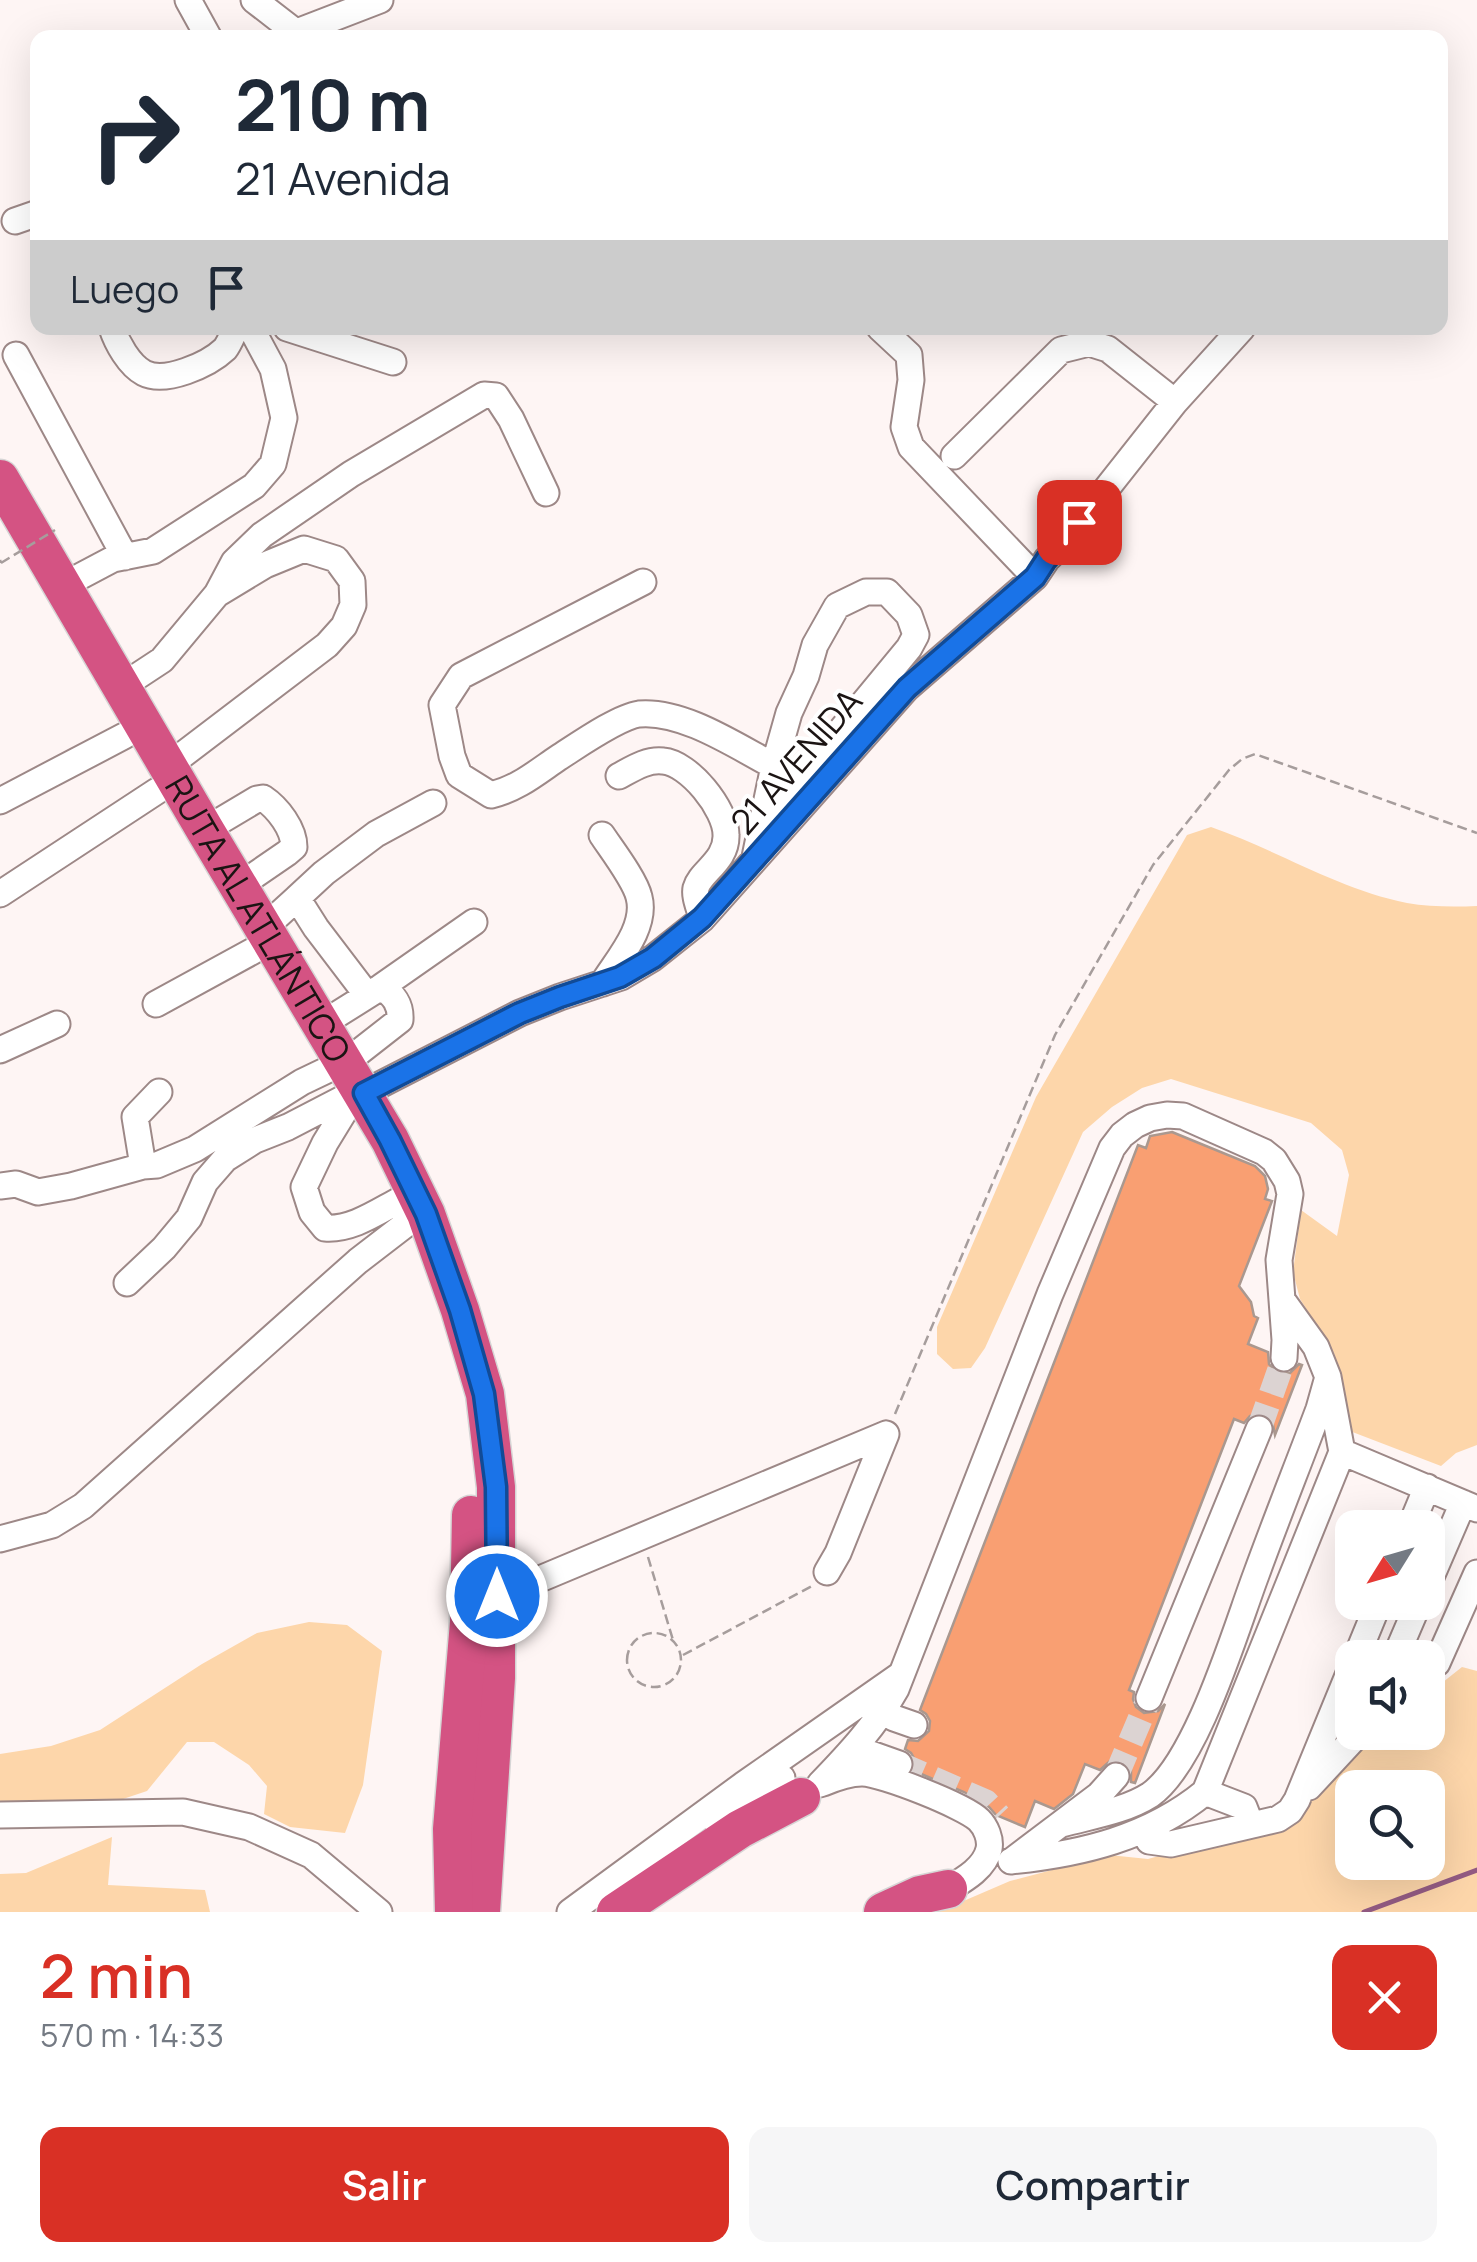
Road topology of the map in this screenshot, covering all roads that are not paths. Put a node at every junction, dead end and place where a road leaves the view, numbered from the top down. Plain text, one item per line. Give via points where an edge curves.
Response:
1 (188, 0) edge
2 (254, 0) edge
3 (380, 0) edge
4 (204, 30) edge
5 (293, 30) edge
6 (311, 30) edge
7 (114, 335) edge
8 (232, 335) edge
9 (255, 335) edge
10 (309, 335) edge
11 (888, 335) edge
12 (1236, 335) edge
13 (16, 356) dead end
14 (393, 362) dead end
15 (1175, 402) junction
16 (954, 456) dead end
17 (0, 479) edge
18 (546, 493) dead end
19 (0, 551) edge
20 (126, 557) junction
21 (1035, 577) junction
22 (643, 582) dead end
23 (62, 586) junction
24 (218, 594) junction
25 (121, 687) junction
26 (124, 736) junction
27 (774, 766) junction
28 (619, 776) dead end
29 (163, 778) junction
30 (0, 800) edge
31 (433, 803) dead end
32 (762, 826) junction
33 (205, 830) junction
34 (602, 835) dead end
35 (754, 862) junction
36 (239, 886) junction
37 (0, 894) edge
38 (298, 898) junction
39 (702, 918) junction
40 (474, 922) dead end
41 (258, 939) junction
42 (603, 983) junction
43 (374, 991) junction
44 (156, 1004) dead end
45 (57, 1024) dead end
46 (322, 1024) junction
47 (0, 1050) edge
48 (345, 1087) junction
49 (159, 1092) dead end
50 (143, 1166) junction
51 (0, 1186) edge
52 (405, 1210) junction
53 (127, 1283) dead end
54 (1282, 1301) junction
55 (1284, 1358) tunnel mouth
56 (1328, 1378) junction
57 (1259, 1429) tunnel mouth
58 (471, 1450) junction
59 (1342, 1452) junction
60 (1426, 1488) junction
61 (1470, 1506) edge
62 (1417, 1510) edge
63 (0, 1539) edge
64 (1445, 1552) edge
65 (827, 1572) road end
66 (1477, 1573) edge
67 (497, 1596) junction
68 (1445, 1645) edge
69 (904, 1673) junction
70 (1149, 1698) tunnel mouth
71 (1335, 1707) edge
72 (857, 1724) dead end
73 (1343, 1750) edge
74 (849, 1754) junction
75 (899, 1764) tunnel mouth
76 (1116, 1776) tunnel mouth
77 (810, 1790) junction
78 (488, 1791) junction
79 (1210, 1794) junction
80 (1297, 1800) junction
81 (0, 1815) edge
82 (998, 1816) dead end
83 (1062, 1824) junction
84 (1251, 1825) junction
85 (1212, 1834) junction
86 (1149, 1841) dead end
87 (680, 1851) junction
88 (1003, 1864) junction
89 (960, 1882) junction
90 (462, 1906) edge
91 (379, 1912) edge
92 (506, 1912) edge
93 (570, 1912) edge
94 (616, 1912) edge
95 (646, 1912) edge
96 (883, 1912) edge
97 (912, 1912) edge

1 - 4 street
2 - 5 street
3 - 6 street
7 - 8 street via 139,371 154,377 192,370 226,348
9 - 20 street via 273,369 284,418 274,464 254,486 154,551
10 - 14 street
11 - 21 street via 909,355 904,426 910,447
12 - 15 street, 21 AVENIDA
13 - 20 street
15 - 16 street via 1108,348 1089,343 1060,350
15 - 21 street, 21 AVENIDA
17 - 23 highway, RUTA AL ATLÁNTICO
18 - 24 street via 496,396 484,395 262,535 234,562
19 - 26 highway, RUTA AL ATLÁNTICO
20 - 23 street
21 - 35 street, 21 AVENIDA via 907,688
22 - 27 street via 461,676 442,705 459,775 491,795 510,790 635,714 668,715
23 - 25 highway, RUTA AL ATLÁNTICO
24 - 25 street via 162,660
24 - 29 street via 304,549 336,559 352,580 353,605 327,646
25 - 29 highway, RUTA AL ATLÁNTICO
26 - 29 highway, RUTA AL ATLÁNTICO
26 - 30 street
27 - 32 street
27 - 32 street via 815,646 838,606 866,592 887,592 909,615 916,634 910,648
28 - 39 street via 663,760 683,768 719,810 726,834 722,851 694,892
29 - 33 highway, RUTA AL ATLÁNTICO
29 - 37 street
29 - 41 highway, RUTA AL ATLÁNTICO
31 - 38 street via 376,834
32 - 35 street
33 - 36 highway, RUTA AL ATLÁNTICO
33 - 36 street via 263,798 294,835 294,847
34 - 42 street via 639,894 641,913
35 - 39 street, 21 AVENIDA
36 - 41 highway, RUTA AL ATLÁNTICO
38 - 41 street
38 - 43 street via 316,928
39 - 42 street, 21 AVENIDA via 653,958
40 - 43 street
41 - 44 street
41 - 46 highway, RUTA AL ATLÁNTICO
41 - 48 highway, RUTA AL ATLÁNTICO
42 - 48 street, 21 AVENIDA
43 - 46 street
43 - 48 street via 396,1000 400,1020
45 - 47 street
46 - 48 highway, RUTA AL ATLÁNTICO
48 - 50 street via 302,1082 196,1150
48 - 52 highway, RUTA AL ATLÁNTICO
48 - 52 street via 304,1188 312,1212 325,1228 339,1229
48 - 53 street via 225,1159 205,1182 189,1218
48 - 67 highway, RUTA AL ATLÁNTICO via 390,1140 426,1214 460,1310 484,1394 496,1487
49 - 50 street via 135,1118
50 - 51 street via 38,1192
52 - 58 highway, RUTA AL ATLÁNTICO via 444,1318
52 - 63 street via 358,1261 83,1506 52,1525
54 - 55 street
54 - 56 street via 1316,1347
54 - 69 street via 1278,1260 1290,1194 1274,1160 1183,1116 1150,1118 1122,1135 1050,1294
56 - 59 street
56 - 83 street via 1183,1756 1151,1794
57 - 70 street
58 - 90 highway via 480,1557
58 - 90 highway, RUTA AL ATLÁNTICO via 470,1603 452,1829
59 - 60 street
59 - 79 street
60 - 61 street
60 - 62 street
61 - 64 street
65 - 67 street via 886,1434
66 - 68 street
67 - 78 highway, RUTA AL ATLÁNTICO
69 - 74 street via 882,1715
69 - 87 street via 742,1785
71 - 80 street
72 - 87 street
73 - 80 street
74 - 75 street
74 - 77 street
76 - 83 street
77 - 87 highway via 740,1829
77 - 89 street via 862,1773 962,1809 979,1820 989,1848
77 - 95 street
78 - 90 highway, RUTA AL ATLÁNTICO
78 - 92 highway
79 - 84 street via 1244,1807
79 - 85 street via 1222,1811
79 - 88 street via 1132,1836
80 - 84 street via 1278,1820
81 - 91 street via 183,1812 249,1826 311,1855
82 - 88 street
83 - 88 street
84 - 85 street
85 - 86 street via 1171,1844
87 - 93 street
87 - 94 highway
88 - 89 street
89 - 96 highway
89 - 97 street

